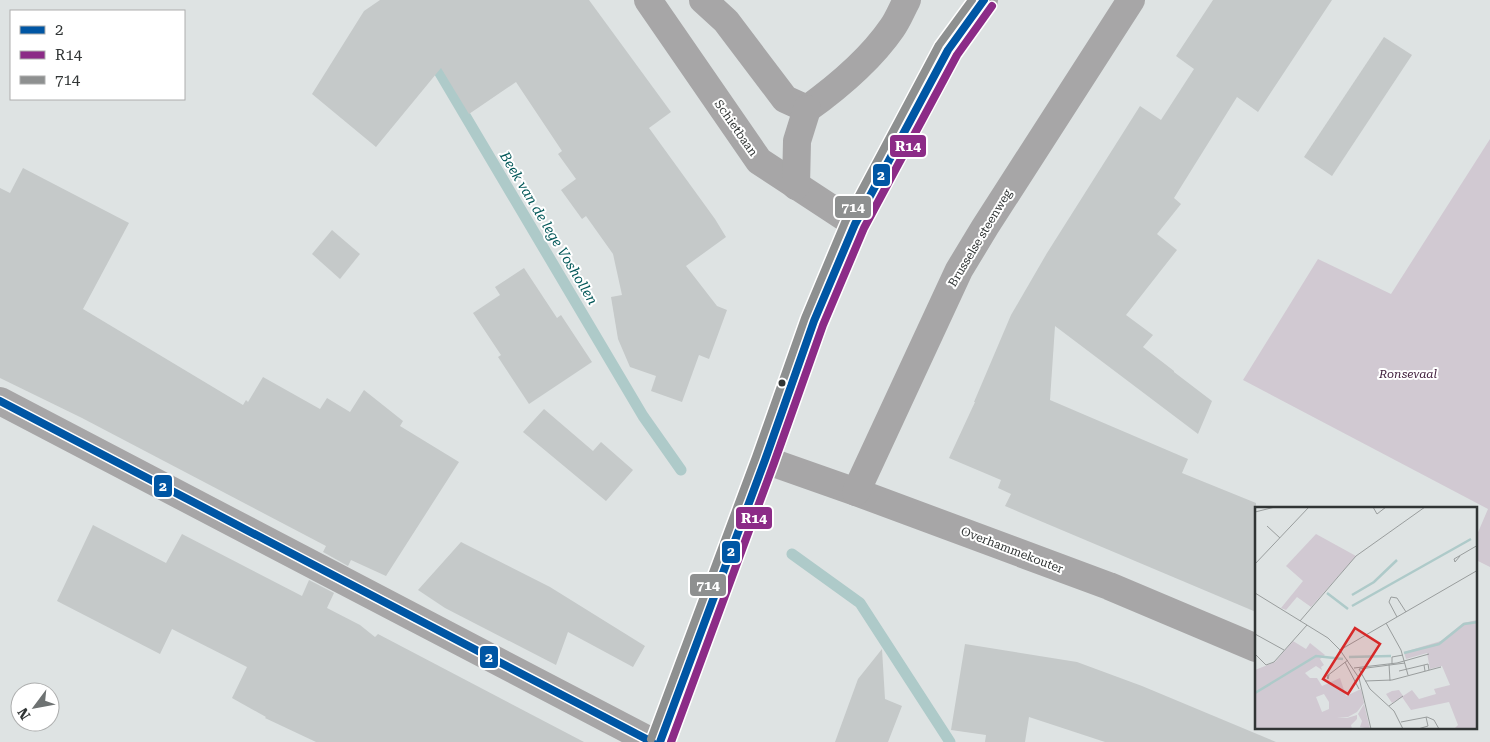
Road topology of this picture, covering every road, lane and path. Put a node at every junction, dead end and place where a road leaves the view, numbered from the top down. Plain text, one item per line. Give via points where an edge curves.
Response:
1 (648, 0) edge
2 (703, 0) edge
3 (907, 0) edge
4 (984, 0) edge
5 (1131, 0) edge
6 (807, 109) junction
7 (796, 186) junction
8 (855, 224) junction
9 (0, 401) edge
10 (765, 460) junction
11 (856, 492) junction
12 (1255, 648) edge
13 (652, 742) edge
14 (660, 742) edge

1 - 7 street, Schietbaan via 759,161
2 - 6 street via 726,22 785,99
3 - 6 street via 893,27 867,59
4 - 8 main road via 948,50
5 - 11 street, Brusselse steenweg via 959,270
6 - 7 street via 797,141
7 - 8 street, Schietbaan
8 - 10 main road via 814,321
9 - 13 street
10 - 11 street, Overhammekouter
10 - 14 main road
11 - 12 street, Overhammekouter via 1109,586

